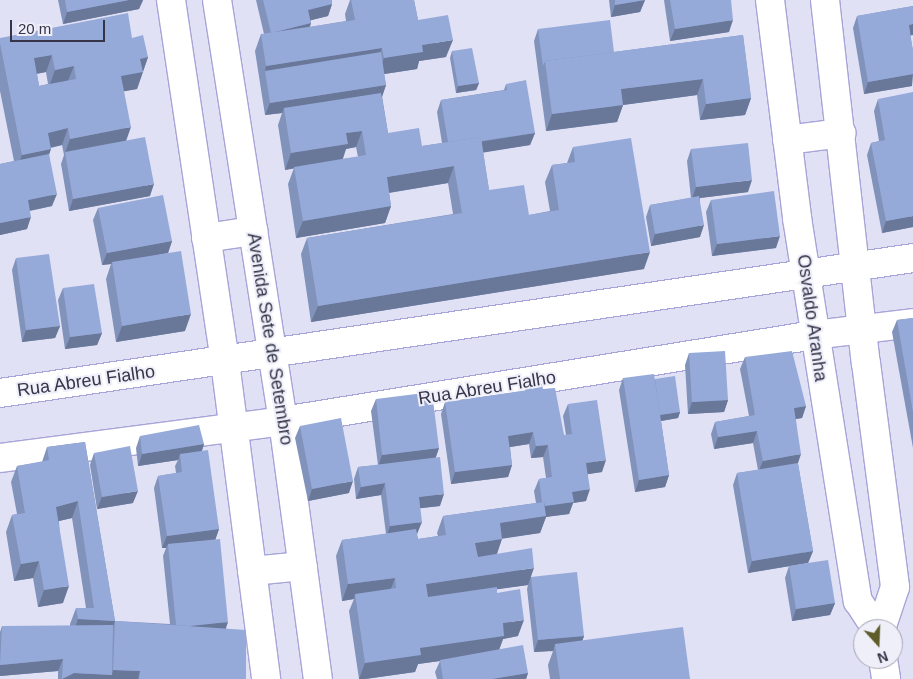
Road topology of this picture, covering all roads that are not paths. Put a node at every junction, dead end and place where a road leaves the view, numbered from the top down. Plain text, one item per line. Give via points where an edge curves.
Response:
1 (171, 0) edge
2 (217, 0) edge
3 (770, 0) edge
4 (825, 0) edge
5 (842, 133) junction
6 (787, 140) junction
7 (253, 231) junction
8 (206, 238) junction
9 (913, 258) edge
10 (856, 273) junction
11 (806, 278) junction
12 (913, 323) edge
13 (861, 324) junction
14 (814, 330) junction
15 (272, 355) junction
16 (225, 362) junction
17 (0, 393) edge
18 (283, 421) junction
19 (233, 426) junction
20 (0, 458) edge
21 (303, 566) junction
22 (252, 571) junction
23 (870, 619) edge
24 (884, 619) edge
25 (266, 679) edge
26 (318, 679) edge

1 - 8 street
2 - 7 street, Avenida Sete de Setembro
3 - 6 street, Osvaldo Aranha
4 - 5 street
5 - 6 street
5 - 10 street
6 - 11 street, Osvaldo Aranha
7 - 8 street
7 - 15 street, Avenida Sete de Setembro
8 - 16 street
9 - 10 street, Rua Abreu Fialho
10 - 11 street, Rua Abreu Fialho
10 - 13 street
11 - 14 street, Osvaldo Aranha
11 - 15 street, Rua Abreu Fialho
12 - 13 street, Rua Abreu Fialho
13 - 14 street, Rua Abreu Fialho
13 - 24 street via 895,587
14 - 18 street, Rua Abreu Fialho
14 - 23 street, Osvaldo Aranha via 858,601
15 - 16 street, Rua Abreu Fialho
15 - 18 street, Avenida Sete de Setembro
16 - 17 street, Rua Abreu Fialho
16 - 19 street
18 - 19 street, Rua Abreu Fialho
18 - 21 street, Avenida Sete de Setembro
19 - 20 street, Rua Abreu Fialho
19 - 22 street
21 - 22 street
21 - 26 street, Avenida Sete de Setembro
22 - 25 street

